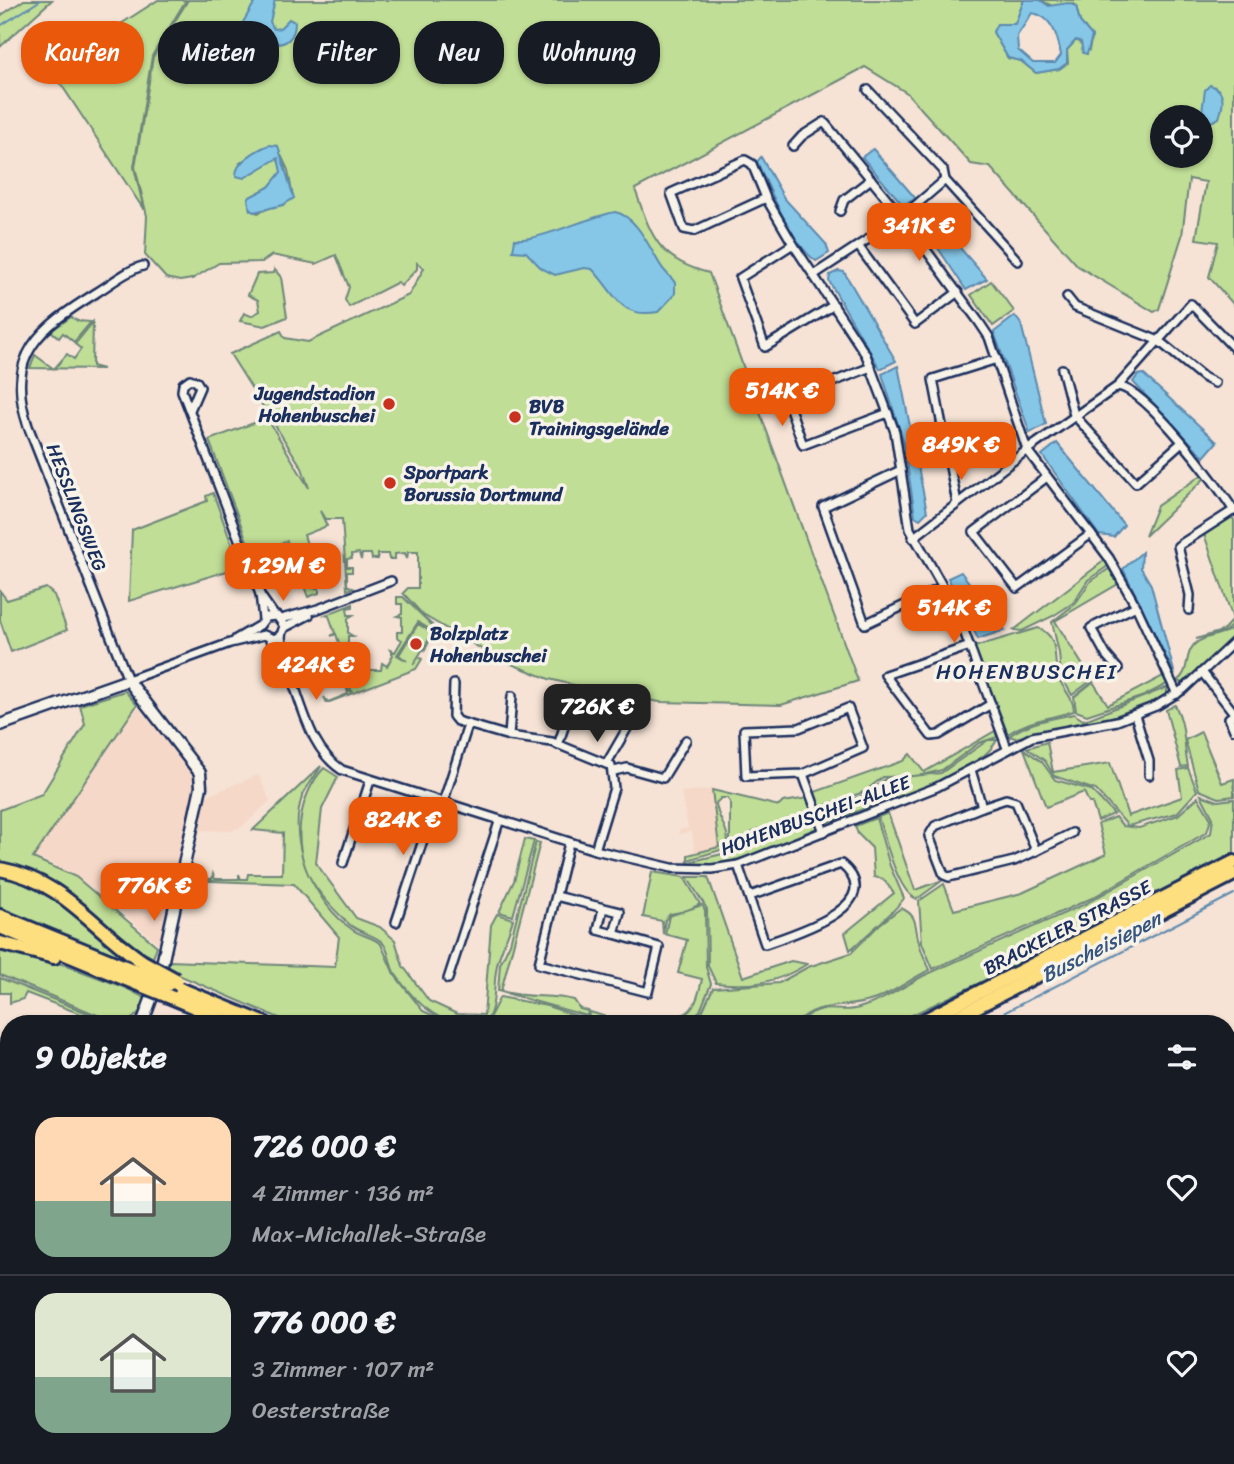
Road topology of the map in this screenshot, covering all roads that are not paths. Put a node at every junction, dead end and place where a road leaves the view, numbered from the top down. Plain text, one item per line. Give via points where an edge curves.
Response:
1 (868, 89) dead end
2 (793, 146) dead end
3 (871, 179) junction
4 (945, 180) junction
5 (766, 198) junction
6 (840, 211) dead end
7 (902, 217) junction
8 (793, 244) junction
9 (859, 247) junction
10 (1018, 261) dead end
11 (144, 266) dead end
12 (815, 274) junction
13 (958, 292) junction
14 (1068, 298) dead end
15 (834, 306) junction
16 (1159, 341) junction
17 (1234, 348) edge
18 (997, 359) junction
19 (871, 367) junction
20 (1062, 369) dead end
21 (1215, 383) dead end
22 (1118, 386) junction
23 (190, 410) dead end
24 (888, 414) junction
25 (1074, 415) junction
26 (1182, 442) junction
27 (1027, 450) junction
28 (901, 470) junction
29 (1048, 477) junction
30 (957, 503) junction
31 (1234, 510) edge
32 (1091, 534) junction
33 (913, 538) junction
34 (391, 581) dead end
35 (943, 587) junction
36 (260, 594) junction
37 (1136, 606) junction
38 (318, 609) junction
39 (1189, 610) dead end
40 (277, 617) junction
41 (262, 622) junction
42 (282, 631) junction
43 (267, 637) junction
44 (1234, 642) edge
45 (230, 643) junction
46 (970, 646) junction
47 (283, 657) junction
48 (1118, 669) dead end
49 (1202, 672) junction
50 (128, 680) junction
51 (454, 684) dead end
52 (1177, 694) junction
53 (512, 696) dead end
54 (991, 705) junction
55 (571, 706) dead end
56 (1233, 714) edge
57 (1135, 715) junction
58 (0, 724) edge
59 (468, 724) junction
60 (629, 725) dead end
61 (1234, 730) edge
62 (509, 736) junction
63 (686, 740) dead end
64 (558, 745) junction
65 (1007, 748) junction
66 (607, 763) junction
67 (971, 770) junction
68 (614, 771) junction
69 (803, 774) junction
70 (1149, 775) dead end
71 (369, 781) junction
72 (439, 802) junction
73 (982, 807) junction
74 (499, 822) junction
75 (824, 832) junction
76 (1072, 833) dead end
77 (569, 844) junction
78 (594, 850) junction
79 (1036, 851) junction
80 (1234, 862) edge
81 (343, 863) dead end
82 (738, 865) junction
83 (0, 869) edge
84 (1234, 874) edge
85 (556, 895) junction
86 (750, 897) junction
87 (603, 908) junction
88 (0, 916) edge
89 (396, 922) dead end
90 (0, 927) edge
91 (614, 934) junction
92 (0, 943) edge
93 (137, 974) junction
94 (448, 979) dead end
95 (175, 989) junction
96 (145, 1015) edge
97 (220, 1015) edge
98 (243, 1015) edge
99 (935, 1015) edge
100 (960, 1015) edge

1 - 4 street via 943,170
2 - 3 street via 824,122
3 - 6 street via 844,200
3 - 7 street
4 - 7 street
4 - 10 street
5 - 5 street via 752,164 745,160 671,193 684,229 694,231
5 - 8 street
7 - 9 street
7 - 13 street
8 - 12 street
8 - 15 street via 740,278 765,347
9 - 12 street
9 - 13 street via 915,324
11 - 50 street, HESSLINGSWEG via 46,327 28,352 20,383 28,426
12 - 15 street
13 - 18 street via 989,337
14 - 16 street via 1075,307
15 - 19 street
16 - 17 street via 1191,304
16 - 21 street
16 - 22 street
18 - 27 street
18 - 30 street via 933,379
19 - 24 street
19 - 24 street via 786,400 803,445
20 - 25 street
22 - 25 street
22 - 26 street via 1133,393
23 - 36 street
24 - 28 street
25 - 26 street via 1136,483
25 - 27 street
26 - 31 street via 1211,474
27 - 29 street
27 - 30 street
28 - 33 street
28 - 35 street via 823,507 865,624
29 - 32 street
29 - 32 street via 974,532 1017,588
30 - 33 street
31 - 39 street via 1178,546 1190,595
32 - 37 street
33 - 35 street
34 - 38 street
35 - 46 street
36 - 40 street, HOHENBUSCHEI-ALLEE
36 - 41 street, HOHENBUSCHEI-ALLEE
37 - 48 street via 1091,628
37 - 52 street
38 - 40 street
38 - 42 street
40 - 41 street
40 - 42 street, HOHENBUSCHEI-ALLEE
41 - 43 street, HOHENBUSCHEI-ALLEE
41 - 45 street
42 - 43 street
42 - 47 street, HOHENBUSCHEI-ALLEE
43 - 45 street
43 - 47 street, HOHENBUSCHEI-ALLEE
44 - 49 street, HOHENBUSCHEI-ALLEE
45 - 50 street
46 - 54 street
46 - 54 street via 886,676 931,736
47 - 71 street, HOHENBUSCHEI-ALLEE via 325,757
49 - 52 street, HOHENBUSCHEI-ALLEE
49 - 56 street
50 - 58 street
50 - 96 street via 192,760 201,780 159,978
51 - 59 street via 453,716
52 - 57 street, HOHENBUSCHEI-ALLEE
53 - 62 street
54 - 65 street
55 - 64 street
56 - 61 street
57 - 65 street, HOHENBUSCHEI-ALLEE via 1032,737
57 - 70 street
59 - 62 street
59 - 72 street
60 - 66 street
62 - 64 street
63 - 68 street via 663,778 627,768
64 - 66 street
65 - 67 street, HOHENBUSCHEI-ALLEE
66 - 68 street
67 - 73 street
67 - 75 street, HOHENBUSCHEI-ALLEE
68 - 78 street via 612,797
69 - 69 street via 863,748 848,708 799,728 744,730 746,776
69 - 75 street
71 - 72 street, HOHENBUSCHEI-ALLEE
71 - 81 street
72 - 74 street, HOHENBUSCHEI-ALLEE
72 - 89 street
73 - 79 street via 1006,799 1016,802
73 - 79 street via 934,826 929,836 943,875 967,873
74 - 77 street, HOHENBUSCHEI-ALLEE
74 - 94 street
75 - 82 street, HOHENBUSCHEI-ALLEE
76 - 79 street
77 - 78 street, HOHENBUSCHEI-ALLEE
77 - 85 street
78 - 82 street, HOHENBUSCHEI-ALLEE via 684,869
80 - 99 highway, BRACKELER STRASSE
82 - 86 street
83 - 93 highway via 59,892
84 - 100 highway, BRACKELER STRASSE
85 - 87 street
85 - 91 street via 539,964 648,992 659,947
86 - 86 street via 765,944 815,927 854,898 856,889 850,872 841,864
87 - 91 street via 598,930
87 - 91 street via 620,912
88 - 93 highway
90 - 93 highway
92 - 93 highway
93 - 95 highway, bridge
93 - 95 highway, bridge
95 - 97 highway
95 - 98 highway

